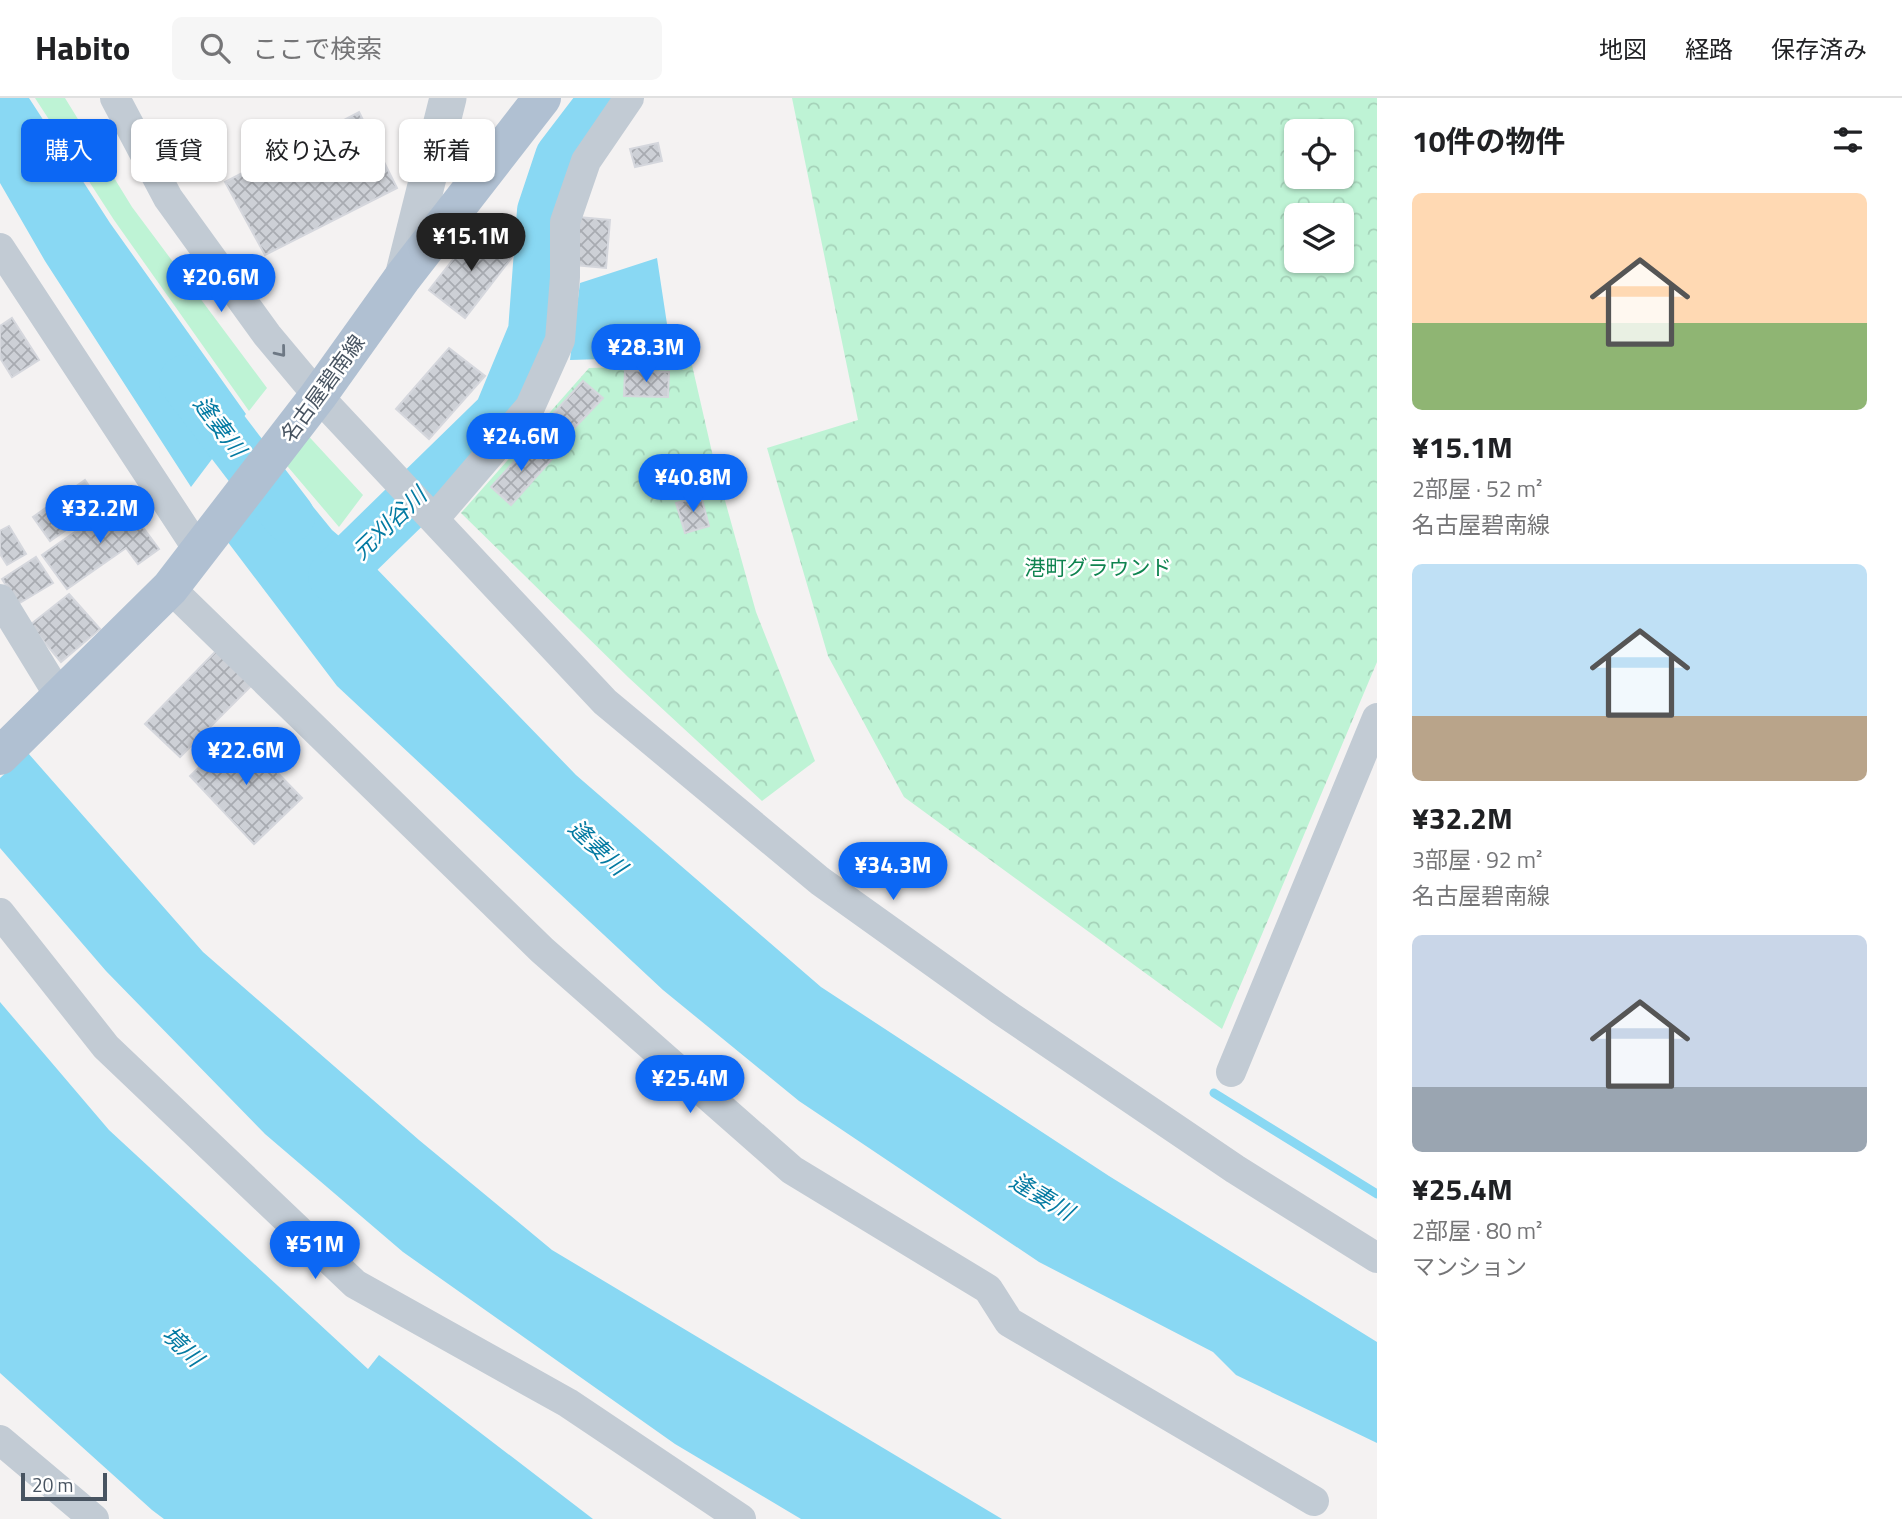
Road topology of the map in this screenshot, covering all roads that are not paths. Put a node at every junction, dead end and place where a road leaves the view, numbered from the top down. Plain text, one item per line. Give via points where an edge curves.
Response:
1 (115, 98) edge
2 (448, 98) edge
3 (542, 98) edge
4 (629, 98) edge
5 (0, 248) edge
6 (403, 277) junction
7 (329, 408) junction
8 (433, 518) junction
9 (199, 551) junction
10 (170, 588) junction
11 (0, 599) edge
12 (54, 703) junction
13 (1377, 718) edge
14 (0, 756) edge
15 (0, 913) edge
16 (1231, 1072) dead end
17 (1377, 1258) edge
18 (0, 1440) edge
19 (1314, 1501) dead end
20 (93, 1519) edge
21 (741, 1519) edge

1 -> 7 street via 168,198 267,335
2 - 6 street
3 - 6 main road, 名古屋碧南線
4 - 8 street via 586,161 565,222 560,340 530,407
5 - 9 street
6 - 7 main road, 名古屋碧南線
7 - 8 street
7 - 9 main road, 名古屋碧南線
8 - 17 street via 605,702 820,881 999,1009
9 - 10 main road, 名古屋碧南線
10 - 12 main road, 名古屋碧南線
10 - 19 street via 542,950 792,1170 988,1289 1009,1322
11 - 12 street
12 - 14 main road, 名古屋碧南線
13 - 16 street
15 - 21 street via 106,1047 355,1284 568,1403
18 - 20 street

